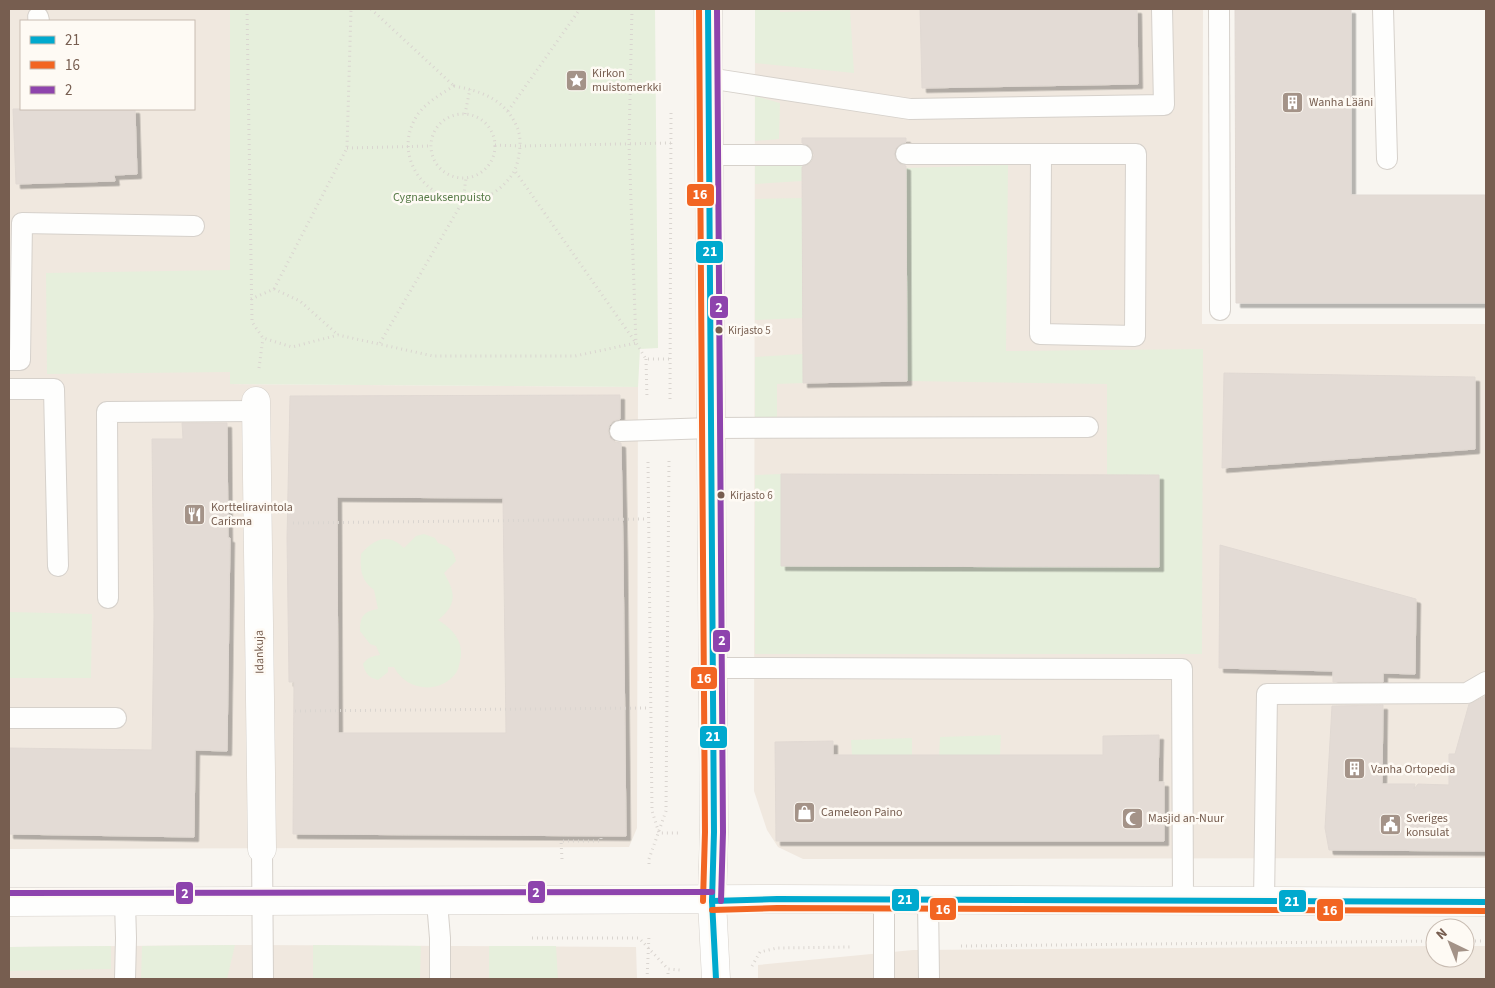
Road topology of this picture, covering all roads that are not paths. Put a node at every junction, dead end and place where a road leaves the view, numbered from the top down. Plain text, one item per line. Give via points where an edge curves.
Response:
1 (708, 9) edge
2 (1162, 9) edge
3 (1219, 9) edge
4 (1383, 9) edge
5 (708, 78) junction
6 (906, 154) dead end
7 (1041, 154) junction
8 (709, 155) junction
9 (802, 155) dead end
10 (1387, 159) dead end
11 (194, 226) dead end
12 (1220, 310) dead end
13 (9, 360) edge
14 (9, 389) edge
15 (256, 406) joint
16 (1088, 427) dead end
17 (711, 428) junction
18 (620, 431) dead end
19 (58, 566) dead end
20 (108, 598) dead end
21 (713, 668) junction
22 (1486, 682) edge
23 (9, 718) edge
24 (116, 718) dead end
25 (262, 849) joint
26 (884, 900) junction
27 (928, 900) junction
28 (712, 901) junction
29 (1183, 901) junction
30 (1264, 901) junction
31 (9, 902) edge
32 (125, 902) junction
33 (263, 902) junction
34 (437, 902) junction
35 (1486, 902) edge
36 (125, 979) edge
37 (263, 979) edge
38 (440, 979) edge
39 (716, 979) edge
40 (884, 979) edge
41 (929, 979) edge

1 - 5 main road
2 - 5 lane via 1164,106 910,109
3 - 12 lane
4 - 10 lane
5 - 8 main road
6 - 7 lane
7 - 7 lane via 1040,334 1135,336 1136,154
8 - 9 lane
8 - 17 main road
11 - 13 lane via 22,223 20,360
14 - 19 lane via 54,389
15 - 20 lane via 107,412
15 - 25 main road, Idankuja
16 - 17 lane
17 - 18 lane
17 - 21 main road
21 - 28 main road
21 - 29 lane via 1182,669
22 - 30 lane via 1467,693 1267,694
23 - 24 lane
25 - 33 lane, Idankuja
26 - 27 main road
26 - 28 main road
26 - 40 lane
27 - 29 main road
27 - 41 lane
28 - 34 main road
28 - 39 main road
29 - 30 main road
30 - 35 main road
31 - 32 main road
32 - 33 main road
32 - 36 lane
33 - 34 main road
33 - 37 lane, Idankuja
34 - 38 lane

